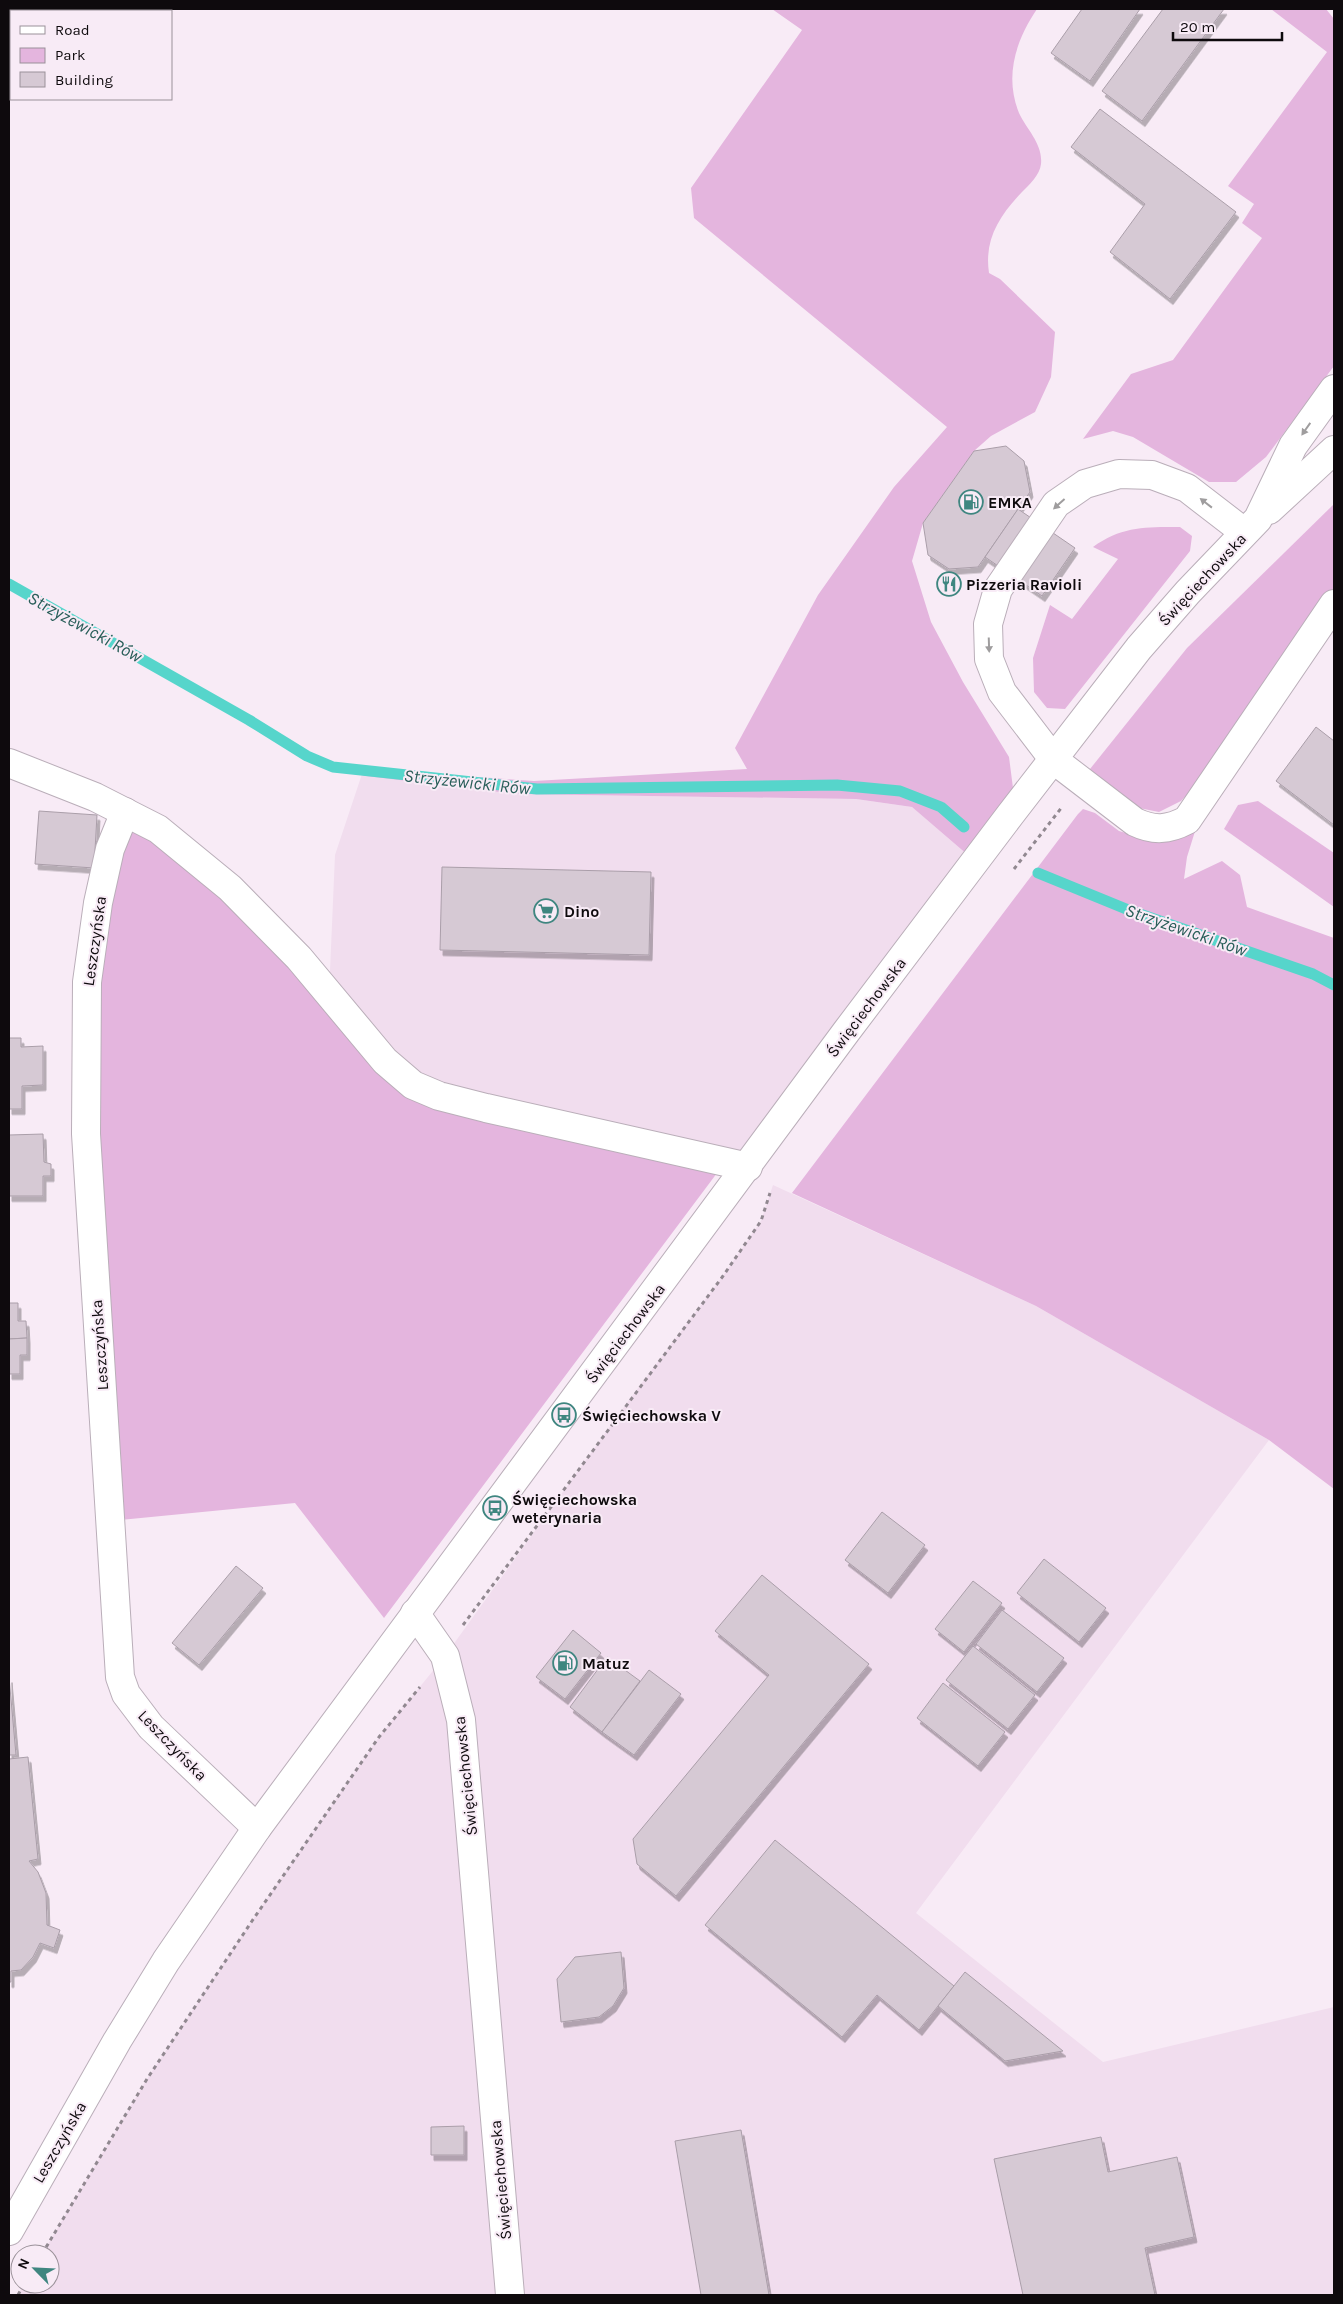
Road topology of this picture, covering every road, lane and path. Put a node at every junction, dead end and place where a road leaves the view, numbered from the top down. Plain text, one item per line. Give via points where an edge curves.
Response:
1 (1334, 389) edge
2 (1334, 450) edge
3 (1251, 526) junction
4 (1334, 604) edge
5 (1054, 760) junction
6 (9, 763) edge
7 (1082, 782) junction
8 (125, 812) junction
9 (1008, 876) dead end
10 (748, 1167) junction
11 (773, 1185) dead end
12 (415, 1613) junction
13 (445, 1656) junction
14 (257, 1828) junction
15 (9, 2231) edge
16 (48, 2244) edge
17 (510, 2295) edge

1 -> 3 street, Święciechowska via 1294,446
2 - 3 street
3 - 5 street, Święciechowska via 1139,648
3 -> 5 street via 1187,488 1152,475 1119,474 1085,484 1056,504 998,589 988,624 989,659 1002,692
4 - 7 street via 1187,820 1174,827 1147,828
5 - 7 street
5 - 10 street, Święciechowska via 846,1032
6 - 8 street
7 - 9 path
8 - 10 street via 158,829 230,888 299,958 385,1061 413,1086 486,1108
8 - 14 street, Leszczyńska via 110,849 98,903 87,982 86,1134 120,1677 126,1694 150,1727
10 - 12 street, Święciechowska
11 - 13 path via 761,1221 723,1276 473,1609
12 - 13 street, Święciechowska
12 - 14 street, Leszczyńska
13 - 16 path via 380,1737 256,1914 147,2079
13 - 17 street, Święciechowska via 461,1720
14 - 15 street, Leszczyńska via 166,1961

